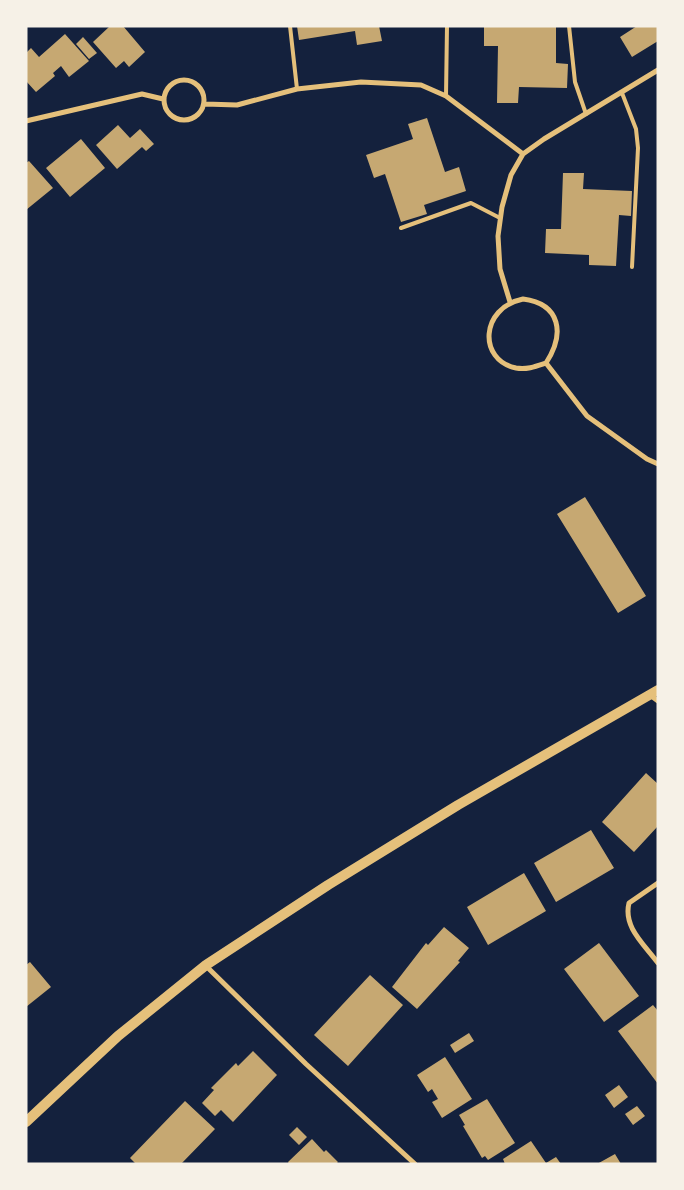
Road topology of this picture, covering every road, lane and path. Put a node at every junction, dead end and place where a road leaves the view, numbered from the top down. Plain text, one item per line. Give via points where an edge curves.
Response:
1 (290, 26) edge
2 (447, 26) edge
3 (569, 26) edge
4 (658, 70) edge
5 (297, 90) junction
6 (622, 93) junction
7 (446, 96) junction
8 (164, 99) junction
9 (205, 104) junction
10 (586, 114) junction
11 (26, 121) edge
12 (523, 154) junction
13 (500, 218) junction
14 (401, 228) dead end
15 (632, 267) dead end
16 (510, 302) junction
17 (546, 363) junction
18 (658, 464) edge
19 (655, 696) edge
20 (657, 886) edge
21 (658, 963) edge
22 (206, 965) junction
23 (26, 1122) edge
24 (415, 1164) edge

1 - 5 lane
2 - 7 lane
3 - 10 lane via 575,82
4 - 6 street
5 - 7 street via 361,82 394,82 421,86
5 - 9 street via 236,106
6 - 10 street
6 - 15 lane via 636,128 638,148
7 - 12 street
8 - 9 street via 172,117 181,120 195,118
8 - 9 street via 170,84 190,81 204,95
8 - 11 street via 142,94
10 - 12 street
12 - 13 street via 511,175
13 - 14 lane via 471,203
13 - 16 street via 500,269
16 - 17 street via 534,301 553,315 558,338 556,349
16 - 17 street via 492,321 489,337 492,348 498,358 517,368 528,369
17 - 18 street via 587,416
19 - 22 main road via 458,805
20 - 21 street via 629,903 627,914 630,928
22 - 23 main road via 118,1036
22 - 24 street via 306,1064

